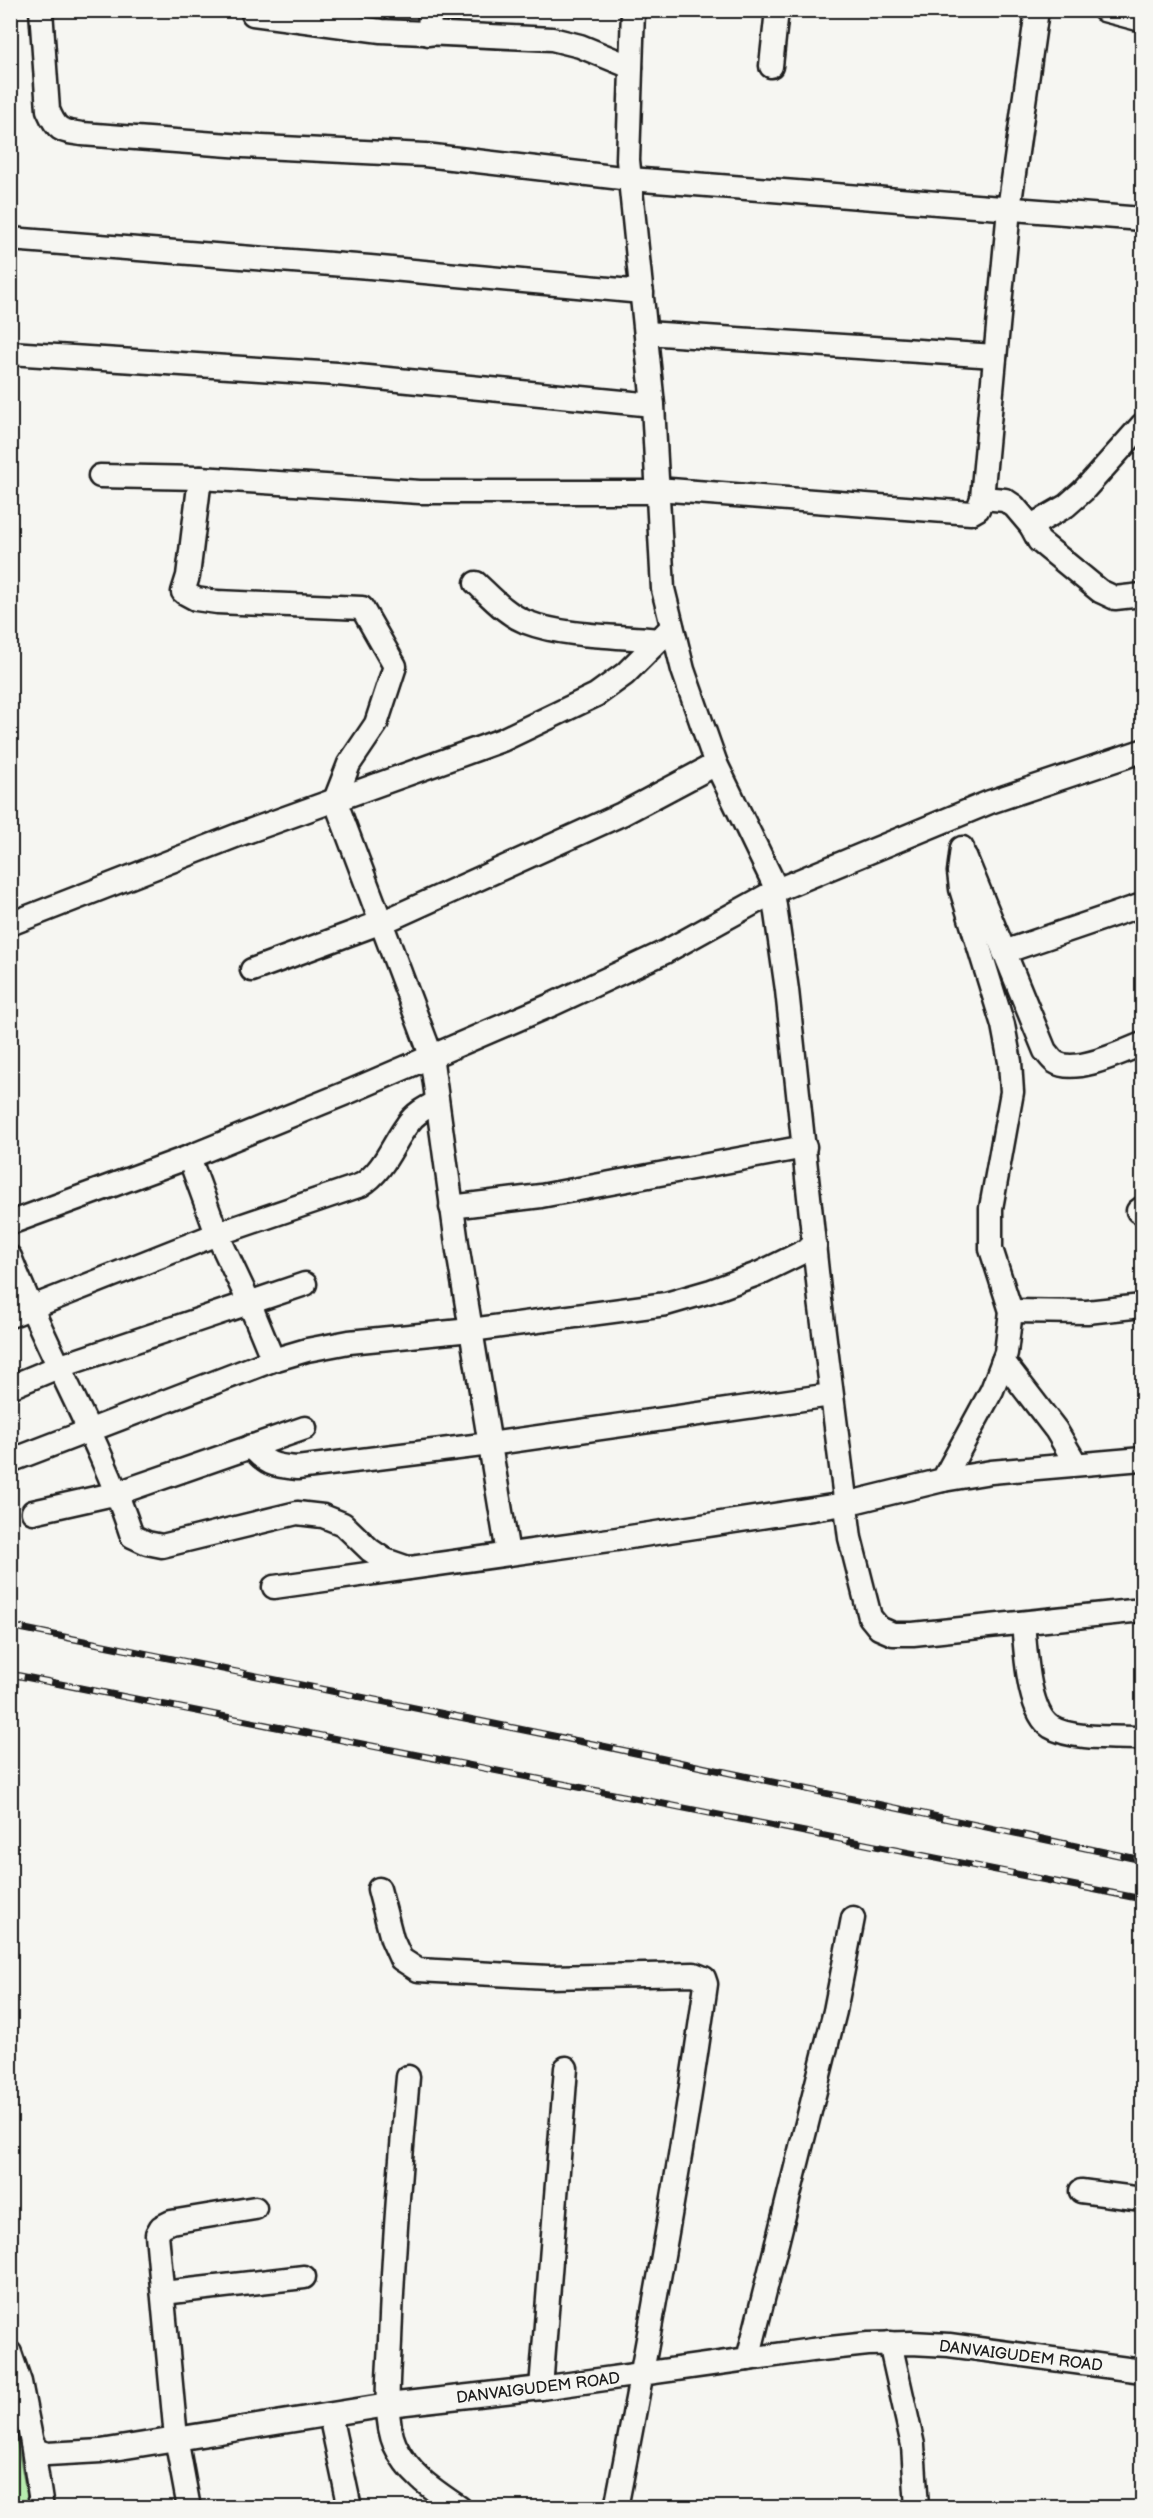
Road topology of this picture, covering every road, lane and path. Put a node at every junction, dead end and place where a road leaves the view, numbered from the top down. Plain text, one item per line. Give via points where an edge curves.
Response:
1 (41, 10) edge
2 (430, 10) edge
3 (633, 10) edge
4 (777, 10) edge
5 (1037, 10) edge
6 (1104, 10) edge
7 (253, 14) dead end
8 (1143, 20) edge
9 (429, 34) junction
10 (771, 66) dead end
11 (631, 67) junction
12 (630, 179) junction
13 (1009, 209) junction
14 (1143, 219) edge
15 (10, 239) edge
16 (642, 292) junction
17 (646, 333) junction
18 (10, 353) edge
19 (995, 356) junction
20 (653, 405) junction
21 (1143, 425) edge
22 (100, 476) dead end
23 (200, 478) junction
24 (657, 489) junction
25 (982, 498) junction
26 (1031, 526) junction
27 (476, 583) dead end
28 (1143, 595) edge
29 (665, 633) junction
30 (1143, 751) edge
31 (716, 764) junction
32 (335, 800) junction
33 (952, 818) junction
34 (962, 848) junction
35 (775, 891) junction
36 (1143, 905) edge
37 (382, 923) junction
38 (10, 924) edge
39 (1004, 952) junction
40 (252, 970) dead end
41 (1143, 1044) edge
42 (431, 1055) junction
43 (436, 1101) junction
44 (806, 1147) junction
45 (189, 1157) junction
46 (452, 1207) junction
47 (10, 1223) edge
48 (217, 1234) junction
49 (815, 1246) junction
50 (10, 1257) edge
51 (305, 1284) dead end
52 (249, 1302) junction
53 (1143, 1306) edge
54 (1011, 1311) junction
55 (20, 1312) edge
56 (471, 1330) junction
57 (273, 1360) junction
58 (1003, 1361) junction
59 (58, 1367) junction
60 (10, 1387) edge
61 (831, 1395) junction
62 (306, 1428) dead end
63 (90, 1432) junction
64 (490, 1444) junction
65 (251, 1446) junction
66 (1143, 1459) edge
67 (10, 1461) edge
68 (1076, 1464) junction
69 (944, 1480) junction
70 (118, 1493) junction
71 (845, 1504) junction
72 (33, 1512) dead end
73 (508, 1554) junction
74 (410, 1568) junction
75 (274, 1587) dead end
76 (1143, 1610) edge
77 (1023, 1623) junction
78 (1143, 1738) edge
79 (379, 1889) dead end
80 (853, 1918) dead end
81 (567, 2068) dead end
82 (408, 2077) dead end
83 (1080, 2191) dead end
84 (1143, 2199) edge
85 (255, 2208) dead end
86 (303, 2277) dead end
87 (163, 2293) junction
88 (890, 2343) junction
89 (10, 2353) edge
90 (748, 2359) junction
91 (1143, 2371) edge
92 (642, 2375) junction
93 (541, 2388) junction
94 (388, 2405) junction
95 (330, 2415) junction
96 (176, 2438) junction
97 (32, 2443) junction
98 (42, 2508) edge
99 (189, 2508) edge
100 (350, 2508) edge
101 (460, 2508) edge
102 (616, 2508) edge
103 (916, 2508) edge

1 - 12 street via 48,110 55,125 63,131 243,146 425,155
2 - 9 street
3 - 11 street
4 - 10 street
5 - 13 street
6 - 8 street
7 - 9 street
9 - 11 street via 552,39
11 - 12 street
12 - 13 street
12 - 16 street
13 - 14 street
13 - 19 street
15 - 16 street
16 - 17 street
17 - 19 street
17 - 20 street
18 - 20 street via 337,374
19 - 25 street
20 - 24 street
21 - 26 street via 1083,491
22 - 23 street
23 - 24 street via 420,492
23 - 32 street via 183,592 196,599 217,602 362,608 395,666 376,724 349,764
24 - 25 street via 965,514 978,509
24 - 29 street
25 - 26 street via 1005,500
26 - 28 street via 1039,541 1100,591 1115,598
27 - 29 street via 501,607 525,621 551,629
29 - 31 street
29 - 32 street via 625,674 596,695 502,740
30 - 33 street
31 - 35 street
31 - 37 street via 622,814
32 - 37 street
32 - 38 street
33 - 34 street
33 - 35 street
34 - 39 street
34 - 54 street via 961,888 1003,1025 1010,1062 1012,1092 991,1208 991,1248
35 - 42 street via 665,952
35 - 44 street
36 - 39 street
37 - 40 street
37 - 42 street
39 - 41 street via 1045,1051 1056,1062 1069,1066 1090,1063
42 - 43 street
42 - 45 street
43 - 46 street
43 - 48 street via 408,1123 371,1179
44 - 46 street via 541,1196
44 - 49 street
45 - 47 street
45 - 48 street
46 - 56 street
48 - 52 street
48 - 55 street
49 - 56 street via 760,1273 666,1304
49 - 61 street
50 - 55 street
51 - 52 street
52 - 57 street
52 - 59 street
53 - 54 street via 1087,1312
54 - 58 street
55 - 59 street
56 - 57 street via 349,1342
56 - 64 street
57 - 63 street
58 - 68 street via 1056,1430
58 - 69 street via 992,1390
59 - 60 street
59 - 63 street
61 - 64 street
61 - 71 street
62 - 65 street
63 - 67 street
63 - 70 street
64 - 65 street via 297,1468 263,1460
64 - 73 street
65 - 70 street
66 - 68 street
68 - 69 street
69 - 71 street
70 - 72 street
70 - 74 street via 132,1536 147,1543 162,1546 297,1513 323,1516 343,1524 385,1560
71 - 73 street
71 - 77 street via 870,1617 879,1628 893,1634 914,1634
73 - 74 street
74 - 75 street
76 - 77 street
77 - 78 street via 1033,1697 1051,1727 1071,1734
79 - 92 street via 401,1959 418,1970 548,1977 694,1974 704,1978 690,2098
80 - 90 street via 836,2011
81 - 93 street
82 - 94 street via 393,2267
83 - 84 street
85 - 87 street via 171,2222 161,2228 157,2245
86 - 87 street
87 - 96 street
88 - 90 street, DANVAIGUDEM ROAD
88 - 91 street, DANVAIGUDEM ROAD via 949,2345
88 - 103 street via 913,2445
89 - 97 street
90 - 92 street, DANVAIGUDEM ROAD
92 - 93 street, DANVAIGUDEM ROAD
92 - 102 street
93 - 94 street, DANVAIGUDEM ROAD
94 - 95 street, DANVAIGUDEM ROAD
94 - 101 street via 395,2444 406,2463 424,2484
95 - 96 street, DANVAIGUDEM ROAD
95 - 100 street
96 - 97 street, DANVAIGUDEM ROAD via 67,2454 47,2454
96 - 99 street
97 - 98 street

